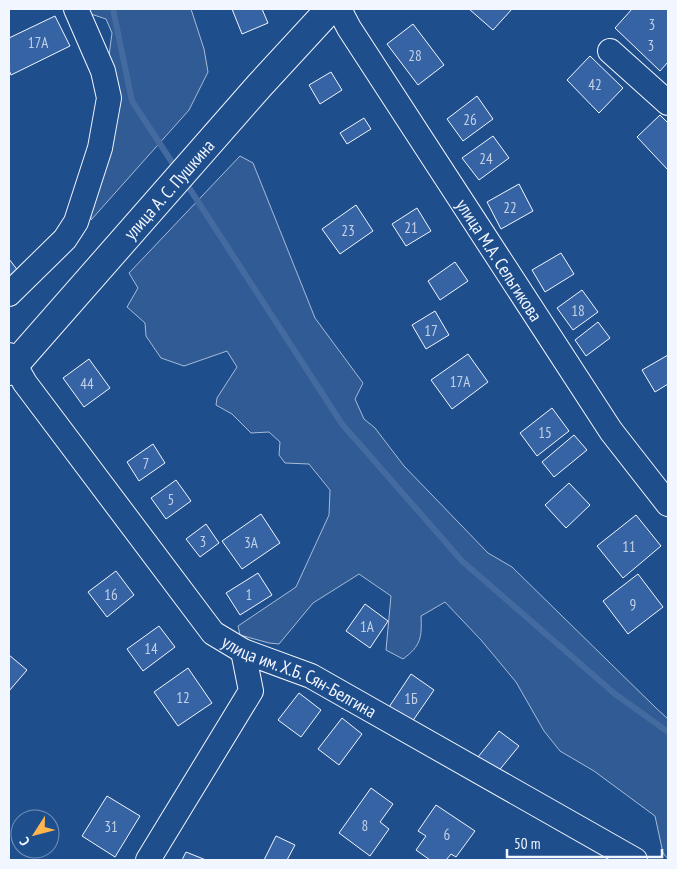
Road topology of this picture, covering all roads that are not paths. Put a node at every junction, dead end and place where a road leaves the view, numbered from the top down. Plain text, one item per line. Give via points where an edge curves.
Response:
1 (76, 9) edge
2 (330, 9) edge
3 (339, 9) edge
4 (610, 51) dead end
5 (668, 103) edge
6 (9, 294) edge
7 (10, 364) edge
8 (668, 504) edge
9 (243, 650) junction
10 (148, 860) edge
11 (635, 860) edge

1 - 6 street via 103,71 109,98 100,148 76,222 65,239
2 - 7 main road, улица А. С. Пушкина
3 - 8 street, улица М.А. Сельгикова via 611,431
4 - 5 street
7 - 9 street, улица им. Х.Б. Сян-Белгина via 213,633
9 - 10 street via 251,691
9 - 11 street, улица им. Х.Б. Сян-Белгина via 311,676

